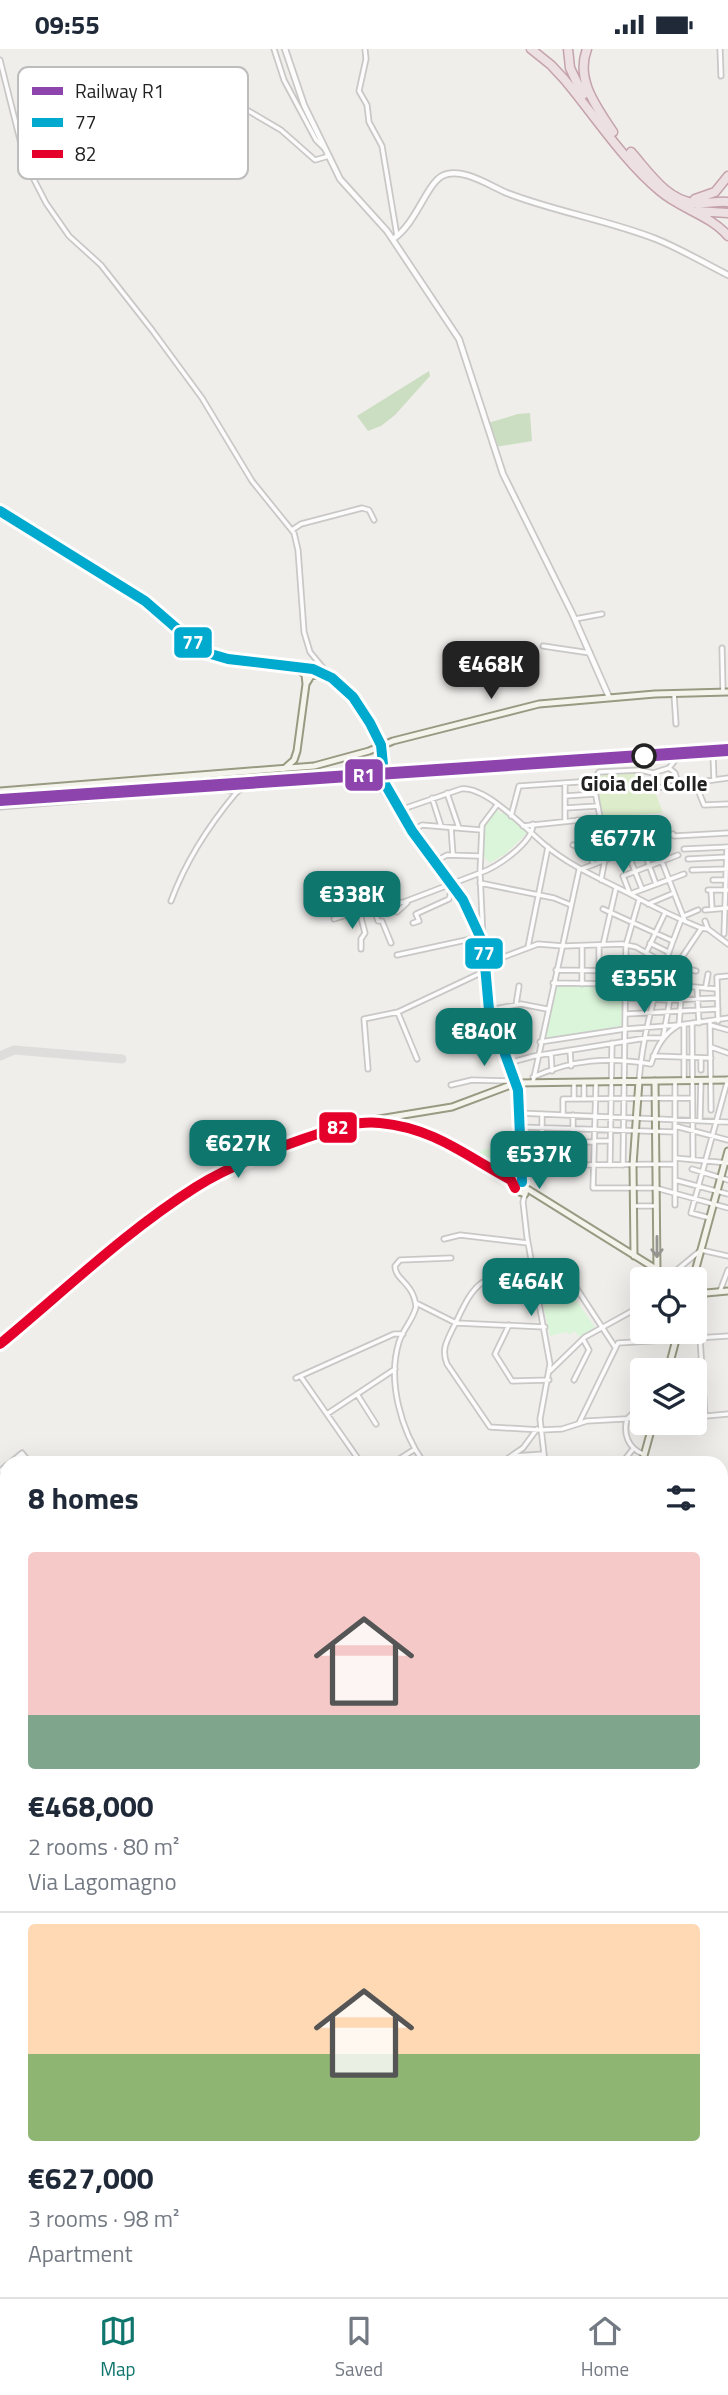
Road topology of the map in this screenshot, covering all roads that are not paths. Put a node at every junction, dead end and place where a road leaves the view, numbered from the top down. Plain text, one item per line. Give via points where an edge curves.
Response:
1 (274, 49) edge
2 (285, 49) edge
3 (365, 49) edge
4 (531, 49) edge
5 (568, 49) edge
6 (587, 49) edge
7 (720, 49) edge
8 (0, 60) edge
9 (721, 76) dead end
10 (248, 111) edge
11 (18, 132) edge
12 (612, 134) junction
13 (325, 149) junction
14 (329, 156) junction
15 (728, 176) edge
16 (34, 179) edge
17 (678, 198) junction
18 (728, 202) edge
19 (687, 209) junction
20 (728, 213) edge
21 (728, 236) edge
22 (395, 238) junction
23 (728, 275) edge
24 (0, 511) edge
25 (374, 520) dead end
26 (292, 530) junction
27 (602, 614) dead end
28 (575, 619) junction
29 (543, 646) dead end
30 (722, 648) dead end
31 (590, 653) junction
32 (295, 666) junction
33 (310, 668) junction
34 (324, 673) junction
35 (725, 679) edge
36 (307, 681) junction
37 (725, 692) edge
38 (674, 694) junction
39 (609, 698) junction
40 (676, 724) dead end
41 (381, 745) junction
42 (728, 753) edge
43 (713, 754) junction
44 (296, 759) junction
45 (670, 765) junction
46 (307, 767) junction
47 (296, 768) junction
48 (284, 769) junction
49 (728, 778) edge
50 (714, 780) junction
51 (593, 781) junction
52 (695, 782) junction
53 (565, 783) junction
54 (679, 785) junction
55 (656, 787) dead end
56 (0, 791) edge
57 (237, 792) junction
58 (447, 793) junction
59 (595, 793) junction
60 (565, 796) junction
61 (432, 798) junction
62 (728, 804) edge
63 (498, 805) junction
64 (598, 806) junction
65 (0, 807) edge
66 (565, 808) junction
67 (400, 810) junction
68 (511, 816) junction
69 (600, 818) junction
70 (577, 820) junction
71 (565, 821) junction
72 (533, 824) junction
73 (523, 826) junction
74 (442, 827) junction
75 (451, 828) junction
76 (459, 828) junction
77 (619, 828) dead end
78 (602, 829) junction
79 (481, 830) junction
80 (580, 830) junction
81 (412, 831) junction
82 (531, 833) junction
83 (728, 833) edge
84 (604, 839) junction
85 (654, 841) junction
86 (585, 843) junction
87 (573, 845) dead end
88 (642, 846) junction
89 (548, 847) junction
90 (728, 847) edge
91 (684, 849) dead end
92 (627, 851) junction
93 (453, 855) junction
94 (678, 855) dead end
95 (479, 856) junction
96 (727, 857) edge
97 (606, 858) junction
98 (688, 859) dead end
99 (662, 861) junction
100 (434, 862) junction
101 (593, 863) junction
102 (649, 866) junction
103 (579, 870) junction
104 (692, 870) dead end
105 (727, 870) edge
106 (635, 871) junction
107 (480, 873) junction
108 (684, 874) dead end
109 (601, 880) junction
110 (668, 880) junction
111 (713, 880) dead end
112 (727, 880) edge
113 (372, 882) dead end
114 (480, 883) junction
115 (450, 884) junction
116 (656, 884) junction
117 (616, 888) junction
118 (642, 889) junction
119 (455, 890) junction
120 (727, 890) edge
121 (674, 893) junction
122 (630, 894) junction
123 (538, 895) junction
124 (411, 900) junction
125 (639, 900) junction
126 (171, 901) dead end
127 (399, 904) junction
128 (648, 904) junction
129 (571, 905) junction
130 (373, 906) junction
131 (726, 908) edge
132 (603, 909) dead end
133 (712, 909) junction
134 (359, 910) junction
135 (698, 910) dead end
136 (705, 910) dead end
137 (397, 912) dead end
138 (611, 912) junction
139 (665, 913) junction
140 (334, 919) dead end
141 (683, 919) junction
142 (705, 921) dead end
143 (413, 923) dead end
144 (632, 923) junction
145 (701, 928) junction
146 (708, 929) junction
147 (655, 933) junction
148 (726, 934) edge
149 (480, 937) junction
150 (720, 939) junction
151 (673, 941) junction
152 (391, 943) dead end
153 (483, 943) junction
154 (650, 943) junction
155 (728, 944) edge
156 (561, 945) junction
157 (601, 945) junction
158 (626, 945) junction
159 (582, 946) junction
160 (528, 947) junction
161 (361, 949) dead end
162 (668, 952) junction
163 (646, 953) junction
164 (397, 954) dead end
165 (664, 963) junction
166 (485, 964) junction
167 (676, 966) junction
168 (556, 970) junction
169 (485, 971) junction
170 (582, 971) junction
171 (599, 971) junction
172 (626, 971) junction
173 (696, 971) dead end
174 (708, 974) dead end
175 (728, 976) edge
176 (660, 980) junction
177 (553, 983) junction
178 (582, 983) junction
179 (625, 984) junction
180 (672, 985) junction
181 (706, 985) dead end
182 (519, 986) dead end
183 (682, 986) junction
184 (697, 988) junction
185 (717, 989) junction
186 (625, 998) junction
187 (718, 998) junction
188 (697, 999) junction
189 (655, 1000) junction
190 (670, 1000) junction
191 (681, 1000) junction
192 (516, 1005) junction
193 (547, 1009) junction
194 (718, 1009) junction
195 (489, 1010) junction
196 (698, 1010) junction
197 (398, 1012) junction
198 (668, 1012) junction
199 (680, 1012) junction
200 (652, 1013) junction
201 (625, 1014) junction
202 (728, 1018) edge
203 (718, 1020) junction
204 (699, 1023) junction
205 (692, 1024) junction
206 (710, 1024) junction
207 (681, 1025) junction
208 (665, 1026) junction
209 (648, 1027) junction
210 (625, 1029) junction
211 (728, 1030) edge
212 (596, 1034) junction
213 (567, 1038) junction
214 (646, 1038) junction
215 (663, 1038) junction
216 (540, 1042) junction
217 (625, 1042) junction
218 (612, 1043) junction
219 (598, 1045) junction
220 (711, 1047) junction
221 (569, 1050) junction
222 (551, 1053) junction
223 (728, 1053) edge
224 (537, 1055) junction
225 (653, 1056) junction
226 (684, 1057) junction
227 (692, 1057) junction
228 (701, 1058) junction
229 (711, 1058) junction
230 (417, 1059) dead end
231 (612, 1059) junction
232 (624, 1060) junction
233 (508, 1063) junction
234 (640, 1063) junction
235 (571, 1066) junction
236 (368, 1069) dead end
237 (701, 1070) dead end
238 (552, 1071) junction
239 (532, 1080) junction
240 (701, 1080) junction
241 (711, 1080) junction
242 (728, 1080) edge
243 (624, 1081) junction
244 (639, 1081) junction
245 (655, 1081) junction
246 (675, 1081) junction
247 (684, 1081) junction
248 (692, 1081) junction
249 (574, 1082) junction
250 (584, 1082) junction
251 (596, 1082) junction
252 (612, 1082) junction
253 (515, 1083) junction
254 (451, 1085) dead end
255 (611, 1098) junction
256 (624, 1098) junction
257 (638, 1098) junction
258 (656, 1098) junction
259 (675, 1098) junction
260 (692, 1098) junction
261 (574, 1099) junction
262 (584, 1099) junction
263 (596, 1099) junction
264 (701, 1110) junction
265 (711, 1110) junction
266 (719, 1111) junction
267 (519, 1113) junction
268 (542, 1114) junction
269 (563, 1114) junction
270 (573, 1115) junction
271 (595, 1116) junction
272 (611, 1117) junction
273 (624, 1117) junction
274 (636, 1118) junction
275 (656, 1119) junction
276 (675, 1120) junction
277 (692, 1120) junction
278 (700, 1121) junction
279 (363, 1122) junction
280 (717, 1122) junction
281 (728, 1122) edge
282 (675, 1126) junction
283 (519, 1127) junction
284 (542, 1127) junction
285 (573, 1129) junction
286 (595, 1129) junction
287 (611, 1130) junction
288 (623, 1130) junction
289 (692, 1130) junction
290 (635, 1131) junction
291 (656, 1131) junction
292 (675, 1132) junction
293 (713, 1135) junction
294 (542, 1138) dead end
295 (573, 1140) dead end
296 (728, 1140) edge
297 (611, 1141) junction
298 (582, 1142) dead end
299 (594, 1142) junction
300 (728, 1151) edge
301 (676, 1158) junction
302 (693, 1159) junction
303 (706, 1160) junction
304 (726, 1162) edge
305 (656, 1164) junction
306 (676, 1164) junction
307 (573, 1165) dead end
308 (594, 1165) junction
309 (610, 1165) junction
310 (623, 1165) junction
311 (633, 1165) junction
312 (692, 1169) dead end
313 (702, 1172) junction
314 (721, 1177) junction
315 (676, 1180) junction
316 (728, 1180) edge
317 (698, 1186) junction
318 (521, 1188) junction
319 (633, 1188) junction
320 (656, 1188) junction
321 (717, 1191) junction
322 (676, 1194) junction
323 (728, 1194) edge
324 (695, 1199) junction
325 (728, 1201) edge
326 (714, 1204) junction
327 (676, 1205) dead end
328 (634, 1206) junction
329 (656, 1206) junction
330 (727, 1207) edge
331 (710, 1218) junction
332 (444, 1239) dead end
333 (528, 1243) junction
334 (701, 1250) junction
335 (634, 1256) junction
336 (726, 1256) edge
337 (451, 1258) dead end
338 (728, 1262) edge
339 (652, 1267) edge
340 (657, 1267) edge
341 (682, 1267) edge
342 (696, 1267) edge
343 (728, 1270) edge
344 (534, 1272) junction
345 (728, 1291) edge
346 (707, 1292) edge
347 (719, 1293) junction
348 (415, 1303) junction
349 (630, 1312) edge
350 (456, 1323) junction
351 (509, 1325) junction
352 (601, 1326) junction
353 (545, 1327) junction
354 (403, 1333) junction
355 (728, 1336) edge
356 (707, 1338) edge
357 (583, 1339) junction
358 (0, 1342) edge
359 (630, 1342) edge
360 (615, 1347) junction
361 (395, 1369) junction
362 (550, 1371) junction
363 (302, 1377) junction
364 (296, 1378) dead end
365 (549, 1380) junction
366 (574, 1380) dead end
367 (357, 1394) junction
368 (728, 1414) edge
369 (327, 1415) junction
370 (630, 1416) edge
371 (707, 1416) edge
372 (627, 1419) junction
373 (630, 1419) edge
374 (376, 1424) dead end
375 (578, 1425) junction
376 (539, 1430) junction
377 (650, 1435) edge
378 (633, 1448) junction
379 (415, 1449) junction
380 (544, 1454) joint
381 (645, 1454) joint
382 (356, 1456) edge
383 (404, 1456) edge
384 (420, 1456) edge
385 (512, 1456) joint
386 (627, 1456) edge

1 - 13 street via 284,80
2 - 13 street via 297,89
3 - 22 street via 359,91 382,146
4 - 12 highway
5 - 12 highway via 575,79
6 - 12 highway via 583,64 586,84
7 - 9 street
8 - 11 street
10 - 14 street via 281,130 309,157
12 - 17 highway
12 - 19 highway via 648,181
13 - 14 street
14 - 22 street via 342,183
15 - 17 highway via 711,195
16 - 26 street via 69,236 101,265 152,330 202,398 252,481
17 - 18 highway via 694,203
19 - 20 highway
19 - 21 highway
22 - 23 street via 414,218 438,179 449,174 468,175 519,197 647,236
22 - 28 street via 459,339 499,464
24 - 32 street via 145,601 204,652
25 - 26 street via 369,510 362,508
26 - 34 street via 304,632
27 - 28 street
28 - 31 street
29 - 31 street
30 - 35 street
31 - 39 street
32 - 33 street
32 - 36 main road
33 - 34 street
33 - 36 main road
34 - 36 main road
34 - 41 street via 353,697
35 - 37 street
36 - 44 main road
37 - 38 main road
38 - 39 main road
38 - 40 street
39 - 41 main road via 539,704
41 - 46 main road
41 - 67 street, bridge via 384,780
42 - 43 street
43 - 45 street via 686,757
43 - 50 street
44 - 46 main road
44 - 47 main road
44 - 48 main road
45 - 51 street via 653,773 599,772
45 - 54 street
46 - 47 main road
47 - 48 main road
48 - 56 main road
49 - 50 street
50 - 52 street
51 - 53 street
51 - 59 street
52 - 54 street
52 - 62 street via 704,806
53 - 60 street
53 - 68 street via 519,786
54 - 55 street
57 - 65 street via 222,789
57 - 67 street via 251,786 373,780
57 - 126 street via 187,866
58 - 61 street
58 - 63 street via 469,789
58 - 76 street
59 - 60 street
59 - 64 street
60 - 66 street
61 - 67 street
61 - 74 street
63 - 68 street
63 - 79 street
64 - 66 street
64 - 69 street
66 - 71 street
67 - 81 street
68 - 73 street
69 - 70 street
69 - 78 street
70 - 71 street
70 - 80 street
71 - 72 street
72 - 73 street
72 - 82 street
73 - 82 street
74 - 75 street
74 - 81 street via 422,825
75 - 76 street
75 - 93 street
76 - 79 street
77 - 78 street
78 - 80 street
78 - 84 street
79 - 95 street
80 - 86 street
81 - 100 street
82 - 89 street
82 - 107 street via 508,857
83 - 85 street via 674,835
84 - 86 street
84 - 97 street
85 - 88 street
85 - 99 street
86 - 87 street via 580,848
86 - 101 street
88 - 92 street
88 - 102 street
89 - 103 street
89 - 123 street
90 - 91 street
90 - 96 street
92 - 97 street
92 - 106 street
93 - 95 street
93 - 100 street
94 - 99 street
95 - 107 street
96 - 98 street
96 - 105 street
97 - 101 street
97 - 109 street
99 - 102 street
99 - 110 street
100 - 115 street
101 - 103 street
102 - 106 street
102 - 116 street
103 - 109 street
103 - 129 street
104 - 105 street
105 - 112 street
106 - 118 street
106 - 122 street via 623,876
107 - 114 street
107 - 115 street
108 - 110 street
109 - 117 street
110 - 116 street
110 - 121 street
111 - 112 street
112 - 120 street
113 - 127 street via 385,879
114 - 123 street
114 - 153 street
115 - 119 street
115 - 124 street
116 - 118 street
117 - 122 street
117 - 138 street
118 - 122 street
119 - 143 street via 449,899 416,914 419,921
119 - 149 street
120 - 131 street
120 - 133 street via 709,890
121 - 128 street
121 - 141 street
122 - 125 street
123 - 129 street
123 - 160 street
124 - 127 street
124 - 137 street
125 - 128 street
125 - 144 street
127 - 130 street
128 - 139 street
129 - 156 street
130 - 134 street
130 - 152 street
131 - 133 street
131 - 148 street
132 - 138 street
133 - 136 street
134 - 140 street
134 - 161 street via 365,933
135 - 141 street
138 - 144 street
138 - 157 street
139 - 141 street
139 - 147 street
141 - 145 street
141 - 151 street
142 - 146 street
144 - 147 street
144 - 158 street
145 - 146 street
145 - 167 street
146 - 150 street
147 - 151 street
147 - 154 street
148 - 150 street
149 - 153 street
149 - 164 street
150 - 155 street
151 - 162 street
153 - 166 street
154 - 162 street
154 - 163 street
156 - 159 street
156 - 160 street
156 - 168 street
157 - 158 street
157 - 159 street
157 - 171 street
158 - 163 street
158 - 172 street
159 - 170 street
160 - 166 street
162 - 165 street
163 - 165 street
165 - 167 street
165 - 176 street
166 - 169 street
167 - 173 street
167 - 180 street
168 - 170 street
168 - 177 street
169 - 195 street
169 - 197 street
170 - 171 street
170 - 178 street
171 - 172 street
172 - 176 street
172 - 179 street
174 - 181 street
175 - 185 street via 717,977
176 - 180 street
176 - 189 street
177 - 178 street
177 - 193 street
178 - 179 street
179 - 186 street
180 - 183 street
180 - 190 street
182 - 192 street
183 - 184 street
183 - 191 street
184 - 185 street
184 - 188 street
185 - 187 street
186 - 189 street
186 - 201 street
187 - 188 street
187 - 194 street
188 - 191 street
188 - 196 street
189 - 190 street
189 - 200 street
190 - 191 street
190 - 198 street
191 - 199 street
192 - 193 street
192 - 195 street
193 - 216 street
194 - 196 street
194 - 203 street
195 - 233 street
196 - 199 street
196 - 204 street
197 - 230 street
197 - 236 street via 364,1019
198 - 199 street
198 - 200 street
198 - 208 street
199 - 207 street
200 - 201 street
200 - 209 street
201 - 210 street
202 - 203 street
203 - 206 street
204 - 205 street
204 - 206 street
205 - 207 street
205 - 227 street
206 - 211 street
206 - 220 street
207 - 208 street
207 - 215 street
207 - 226 street
208 - 209 street
208 - 215 street
209 - 210 street
209 - 214 street
210 - 212 street
210 - 217 street
212 - 213 street
212 - 219 street
213 - 216 street
213 - 221 street
214 - 215 street
214 - 217 street
214 - 234 street
215 - 225 street
216 - 224 street
217 - 218 street
217 - 232 street
218 - 219 street
218 - 231 street
219 - 221 street
220 - 223 street
220 - 229 street
221 - 222 street
221 - 235 street
222 - 224 street
222 - 238 street
224 - 233 street
224 - 239 street
225 - 226 street
225 - 234 street via 651,1064
226 - 227 street
226 - 247 street
227 - 228 street
227 - 248 street
228 - 229 street
228 - 237 street
229 - 241 street
231 - 232 street
231 - 235 street
231 - 252 street
232 - 234 street
232 - 243 street
233 - 253 street
234 - 244 street
235 - 238 street
238 - 239 street
239 - 249 main road
239 - 253 main road
240 - 241 main road
240 - 248 main road
240 - 264 street
241 - 242 main road
241 - 265 street
242 - 266 street
243 - 244 main road
243 - 252 main road
243 - 256 street
244 - 245 main road
244 - 257 main road
245 - 246 main road
245 - 258 main road
246 - 247 main road
246 - 259 street
247 - 248 main road
248 - 260 street
249 - 250 main road
249 - 261 street
250 - 251 main road
250 - 262 street
251 - 252 main road
251 - 263 street
252 - 255 street
253 - 254 street via 472,1080
253 - 267 street
253 - 279 main road via 452,1107
255 - 256 street
255 - 263 street
255 - 272 street
256 - 257 street
256 - 273 street
257 - 258 street
257 - 274 main road
258 - 259 street
258 - 275 main road
259 - 260 street
259 - 276 street
260 - 277 street
261 - 262 street
261 - 269 street via 563,1099
262 - 263 street
263 - 271 street
264 - 265 street
264 - 278 street
265 - 266 street
266 - 280 street
267 - 268 street
267 - 283 street
268 - 269 street
268 - 284 street
269 - 270 street
270 - 271 street
270 - 285 street
271 - 272 street
271 - 286 street
272 - 273 street
272 - 287 street
273 - 274 street
273 - 288 street
274 - 275 street
274 - 290 main road
275 - 276 street
275 - 291 main road
276 - 277 street
276 - 282 street
277 - 278 street
277 - 289 street
278 - 280 street
279 - 318 main road via 429,1134
279 - 358 main road via 274,1150 197,1187 143,1225
280 - 281 street
280 - 293 street
282 - 289 street
282 - 292 street
283 - 284 street
283 - 318 street
284 - 285 street
284 - 294 street
285 - 286 street
285 - 295 street
286 - 287 street
286 - 299 street
287 - 288 street
287 - 297 street
288 - 290 street
288 - 310 street
289 - 293 street
289 - 302 street
290 - 291 street
290 - 311 main road
291 - 292 street
291 - 305 main road
292 - 301 street
293 - 296 street
293 - 303 street
297 - 299 street
297 - 309 street
298 - 299 street
299 - 308 street
300 - 304 main road
301 - 302 street
301 - 306 street
302 - 303 street
303 - 304 street
303 - 313 street
304 - 314 main road
305 - 306 street
305 - 311 street
305 - 320 main road
306 - 315 street
307 - 308 street
308 - 309 street
308 - 319 street via 593,1188
309 - 310 street
310 - 311 street
311 - 319 main road
312 - 313 street
313 - 314 street
313 - 317 street
314 - 316 street
314 - 321 main road
315 - 317 street
315 - 322 street
317 - 321 street
317 - 324 street
318 - 333 street
318 - 335 main road
319 - 320 street
319 - 328 main road
320 - 322 street
320 - 329 main road
321 - 323 street
321 - 326 main road
322 - 324 street
322 - 327 street
324 - 326 street
324 - 331 street via 691,1213
325 - 330 street
326 - 330 street
326 - 331 main road
328 - 329 street
328 - 335 main road
329 -> 340 main road
331 - 334 main road
332 - 333 street via 460,1235
333 - 344 street
334 - 336 street
334 - 341 street
334 - 342 main road
335 - 339 main road
336 - 338 street
337 - 348 street via 396,1263 395,1273 411,1288
343 - 347 street
344 - 350 street via 483,1282
344 - 352 street via 558,1268 566,1272
344 - 353 street
345 - 347 main road
346 - 347 main road
348 - 350 street
348 - 354 street
349 - 352 street
350 - 351 street
350 - 376 street via 444,1358 485,1423
351 - 353 street
351 - 365 street via 495,1354 512,1381
352 - 357 street
352 - 360 street
353 - 362 street
354 - 361 street
354 - 363 street
355 - 356 street
357 - 362 street
357 - 366 street via 589,1350
359 - 360 street
360 - 375 street
361 - 367 street
361 - 379 street via 401,1415
362 - 365 street
363 - 364 street
363 - 369 street
365 - 376 street
367 - 369 street
367 - 374 street
368 - 371 street
369 - 382 street
370 - 372 street
372 - 373 street
372 - 375 street
372 - 378 street via 626,1437
375 - 376 street
376 - 380 street
376 - 385 street
377 - 381 main road
378 - 381 street
378 - 386 street
379 - 383 street
379 - 384 street
380 - 385 street

